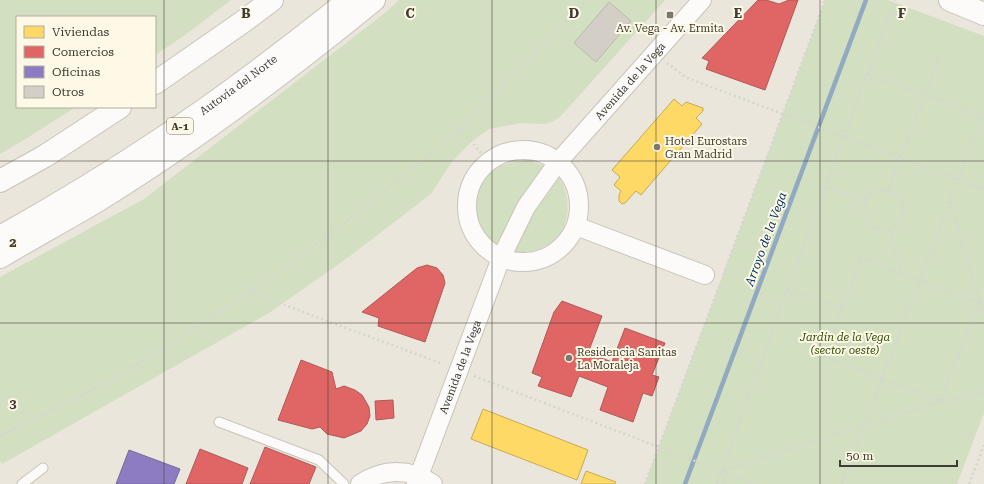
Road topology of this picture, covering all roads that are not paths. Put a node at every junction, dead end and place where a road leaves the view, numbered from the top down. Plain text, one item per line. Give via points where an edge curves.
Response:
1 (247, 0) edge
2 (272, 0) edge
3 (349, 0) edge
4 (374, 0) edge
5 (702, 0) edge
6 (950, 0) edge
7 (984, 14) edge
8 (156, 77) edge
9 (156, 82) edge
10 (118, 108) edge
11 (558, 162) junction
12 (0, 181) edge
13 (576, 226) junction
14 (0, 238) edge
15 (0, 257) edge
16 (501, 258) junction
17 (705, 275) dead end
18 (219, 422) dead end
19 (43, 468) dead end
20 (423, 481) edge
21 (22, 484) edge
22 (344, 484) edge
23 (360, 484) edge

1 - 8 main road via 214,25
2 - 9 main road
3 - 14 main road, Autovía del Norte / A-1 via 159,141
4 - 15 main road via 240,104 103,197
5 - 11 street, Avenida de la Vega
6 - 7 main road
10 - 12 main road via 46,156
11 - 13 street via 573,179 578,194 579,211
11 - 16 street, Avenida de la Vega via 526,207
11 - 16 street via 544,154 516,150 502,154 479,172 468,198 467,212 471,228 478,240
13 - 16 street via 570,238 547,257 532,262 516,262
13 - 17 street
16 - 20 street, Avenida de la Vega
18 - 22 lane via 319,460
19 - 21 lane
20 - 23 street, Avenida de la Vega via 409,472 389,471

